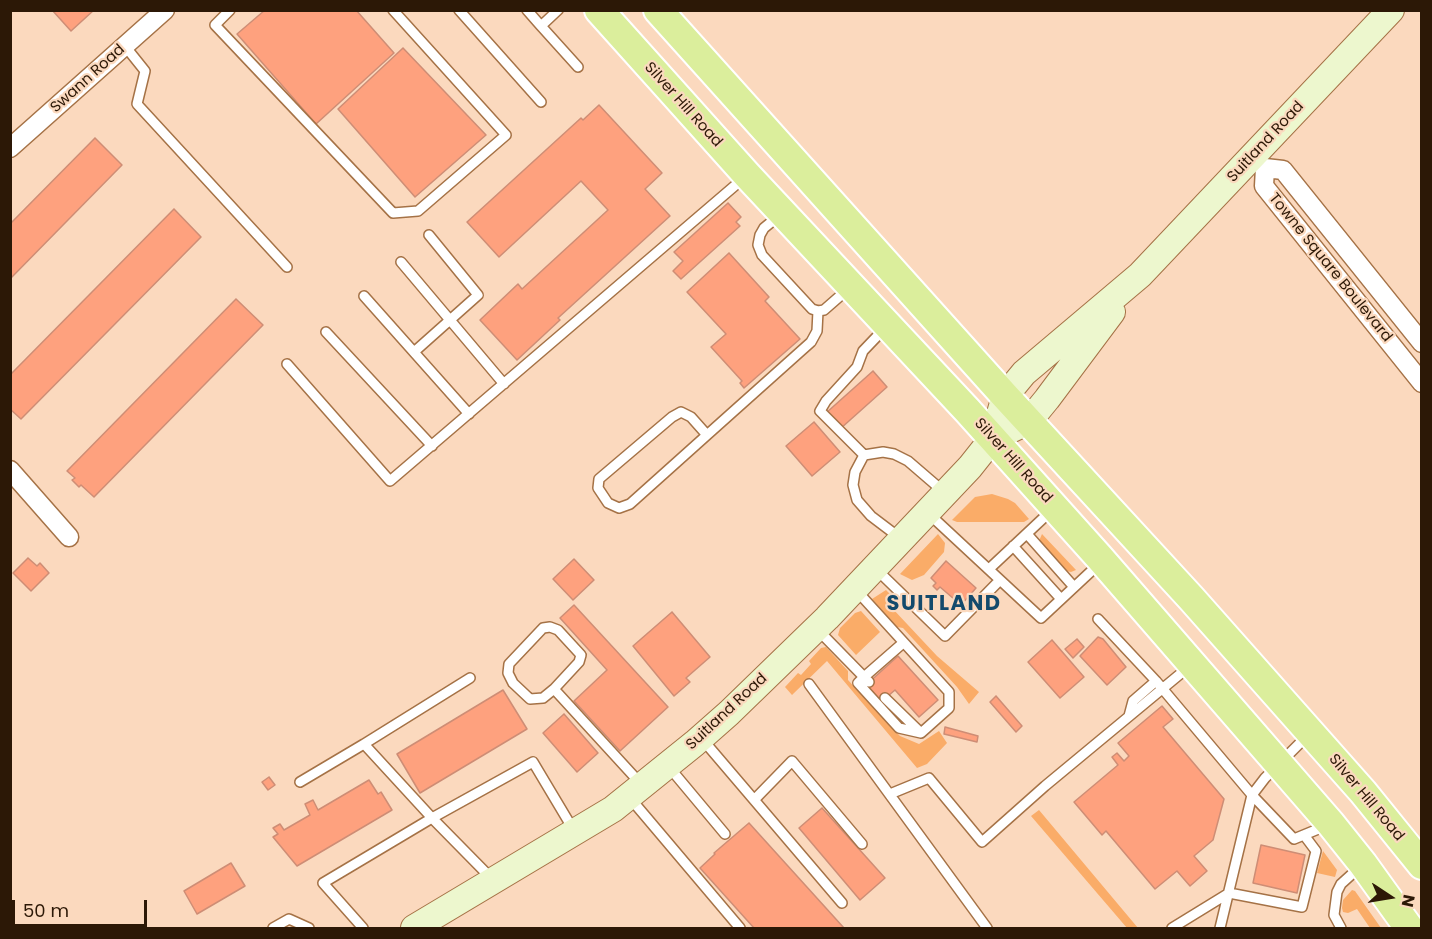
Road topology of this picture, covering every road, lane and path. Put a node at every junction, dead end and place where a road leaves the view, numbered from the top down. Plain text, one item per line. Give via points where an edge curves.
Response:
1 (165, 10) edge
2 (230, 10) edge
3 (393, 10) edge
4 (459, 10) edge
5 (527, 10) edge
6 (558, 10) edge
7 (599, 10) edge
8 (658, 10) edge
9 (1391, 10) edge
10 (541, 27) junction
11 (687, 43) junction
12 (125, 46) junction
13 (578, 67) dead end
14 (656, 74) junction
15 (541, 102) dead end
16 (10, 148) edge
17 (1260, 161) junction
18 (747, 175) junction
19 (783, 213) junction
20 (429, 235) dead end
21 (401, 262) dead end
22 (287, 267) dead end
23 (1140, 274) junction
24 (851, 285) junction
25 (364, 297) dead end
26 (818, 311) junction
27 (449, 320) junction
28 (888, 324) junction
29 (326, 332) dead end
30 (1422, 343) edge
31 (414, 352) junction
32 (287, 364) dead end
33 (1422, 383) edge
34 (504, 384) junction
35 (1005, 396) junction
36 (469, 414) junction
37 (1029, 421) junction
38 (707, 435) junction
39 (993, 438) junction
40 (432, 446) junction
41 (864, 454) junction
42 (10, 470) edge
43 (944, 493) junction
44 (1054, 507) junction
45 (927, 511) junction
46 (1027, 534) junction
47 (69, 537) dead end
48 (901, 539) junction
49 (1013, 546) junction
50 (1102, 561) junction
51 (874, 568) junction
52 (989, 569) junction
53 (1000, 580) junction
54 (1074, 587) junction
55 (855, 589) junction
56 (1061, 599) junction
57 (1098, 619) dead end
58 (816, 628) junction
59 (903, 642) junction
60 (1192, 664) junction
61 (470, 678) dead end
62 (866, 679) junction
63 (809, 684) dead end
64 (1159, 685) junction
65 (554, 689) junction
66 (885, 698) dead end
67 (921, 733) junction
68 (1310, 733) junction
69 (701, 738) junction
70 (364, 744) junction
71 (1278, 764) junction
72 (668, 765) junction
73 (300, 782) dead end
74 (636, 791) junction
75 (890, 794) junction
76 (1252, 795) junction
77 (754, 800) junction
78 (432, 819) junction
79 (1331, 824) junction
80 (575, 832) junction
81 (725, 834) dead end
82 (1304, 835) junction
83 (862, 844) dead end
84 (1363, 864) junction
85 (1422, 865) edge
86 (494, 881) junction
87 (1228, 893) junction
88 (842, 903) dead end
89 (273, 928) edge
90 (309, 928) edge
91 (363, 928) edge
92 (414, 928) edge
93 (740, 928) edge
94 (987, 928) edge
95 (1172, 928) edge
96 (1220, 928) edge
97 (1341, 928) edge
98 (1409, 928) edge

1 - 12 street, Swann Road
2 - 3 lane via 215,25 393,213 418,211 506,135
4 - 15 lane
5 - 10 lane
6 - 10 lane
7 - 14 main road, Silver Hill Road
8 - 11 main road, Silver Hill Road
9 - 17 main road, Suitland Road
10 - 13 lane
11 - 14 main road
11 - 35 main road, Silver Hill Road
12 - 16 street, Swann Road
12 - 22 lane via 145,71 137,104
14 - 18 main road, Silver Hill Road
17 - 23 main road, Suitland Road
17 - 30 street, Towne Square Boulevard via 1283,170
17 - 33 street, Towne Square Boulevard via 1264,186
18 - 19 main road, Silver Hill Road
18 - 34 lane
19 - 24 main road, Silver Hill Road
19 - 26 lane via 764,228 758,245 762,255
20 - 27 lane via 478,295
21 - 27 lane
23 - 35 main road, Suitland Road via 1024,374
23 - 37 main road, Suitland Road
24 - 26 lane
24 - 28 main road, Silver Hill Road
25 - 31 lane
26 - 38 lane via 817,331 811,342
27 - 31 lane
27 - 34 lane
28 - 39 main road, Silver Hill Road
28 - 41 lane via 863,351 857,367 820,411
29 - 40 lane
31 - 36 lane
32 - 40 lane via 390,481
34 - 36 lane
35 - 37 main road, Silver Hill Road
35 - 39 main road, Suitland Road
36 - 40 lane
37 - 39 main road, Suitland Road
37 - 68 main road, Silver Hill Road
38 - 38 lane via 630,504 619,508 608,503 598,488 599,478 681,412
39 - 43 main road, Suitland Road
39 - 44 main road, Silver Hill Road
41 - 43 lane via 894,454 908,461
41 - 48 lane via 853,485 857,500
42 - 47 street
43 - 45 main road, Suitland Road
44 - 46 lane
44 - 50 main road, Silver Hill Road
45 - 48 main road, Suitland Road
45 - 52 lane
46 - 49 lane
46 - 54 lane
48 - 51 main road, Suitland Road
49 - 52 lane
49 - 56 lane
50 - 54 lane
50 - 60 main road, Silver Hill Road
51 - 53 lane via 945,636
51 - 55 main road, Suitland Road
52 - 53 lane
53 - 56 lane via 1041,618
54 - 56 lane
55 - 58 main road, Suitland Road
55 - 59 lane
57 - 64 lane
58 - 62 lane
58 - 69 main road, Suitland Road
59 - 62 lane
59 - 67 lane via 949,692 950,708
60 - 64 lane
60 - 71 main road, Silver Hill Road
61 - 70 lane
62 - 67 lane via 858,683 899,728
63 - 75 lane
64 - 75 lane via 1129,717 982,842 929,778
64 - 76 lane
65 - 65 lane via 543,698 530,699 508,673 509,664 543,628 550,627 558,630 581,655
65 - 74 lane
66 - 67 lane
68 - 71 lane
68 - 85 main road, Silver Hill Road via 1364,792
69 - 72 main road, Suitland Road
69 - 77 lane
70 - 73 lane
70 - 78 lane
71 - 76 lane
71 - 79 main road, Silver Hill Road
72 - 74 main road, Suitland Road
72 - 81 lane
74 - 80 main road, Suitland Road
74 - 93 lane
75 - 94 lane
76 - 82 lane via 1294,838
76 - 87 lane
77 - 83 lane via 792,761
77 - 88 lane
78 - 80 lane via 533,762
78 - 86 lane
78 - 91 lane via 323,883
79 - 82 lane
79 - 84 main road, Silver Hill Road
80 - 86 main road, Suitland Road
82 - 87 lane via 1316,851 1302,907
84 - 97 lane via 1337,892 1334,915
84 - 98 main road, Silver Hill Road
86 - 92 main road, Suitland Road
87 - 95 lane
87 - 96 lane
89 - 90 lane via 289,919

